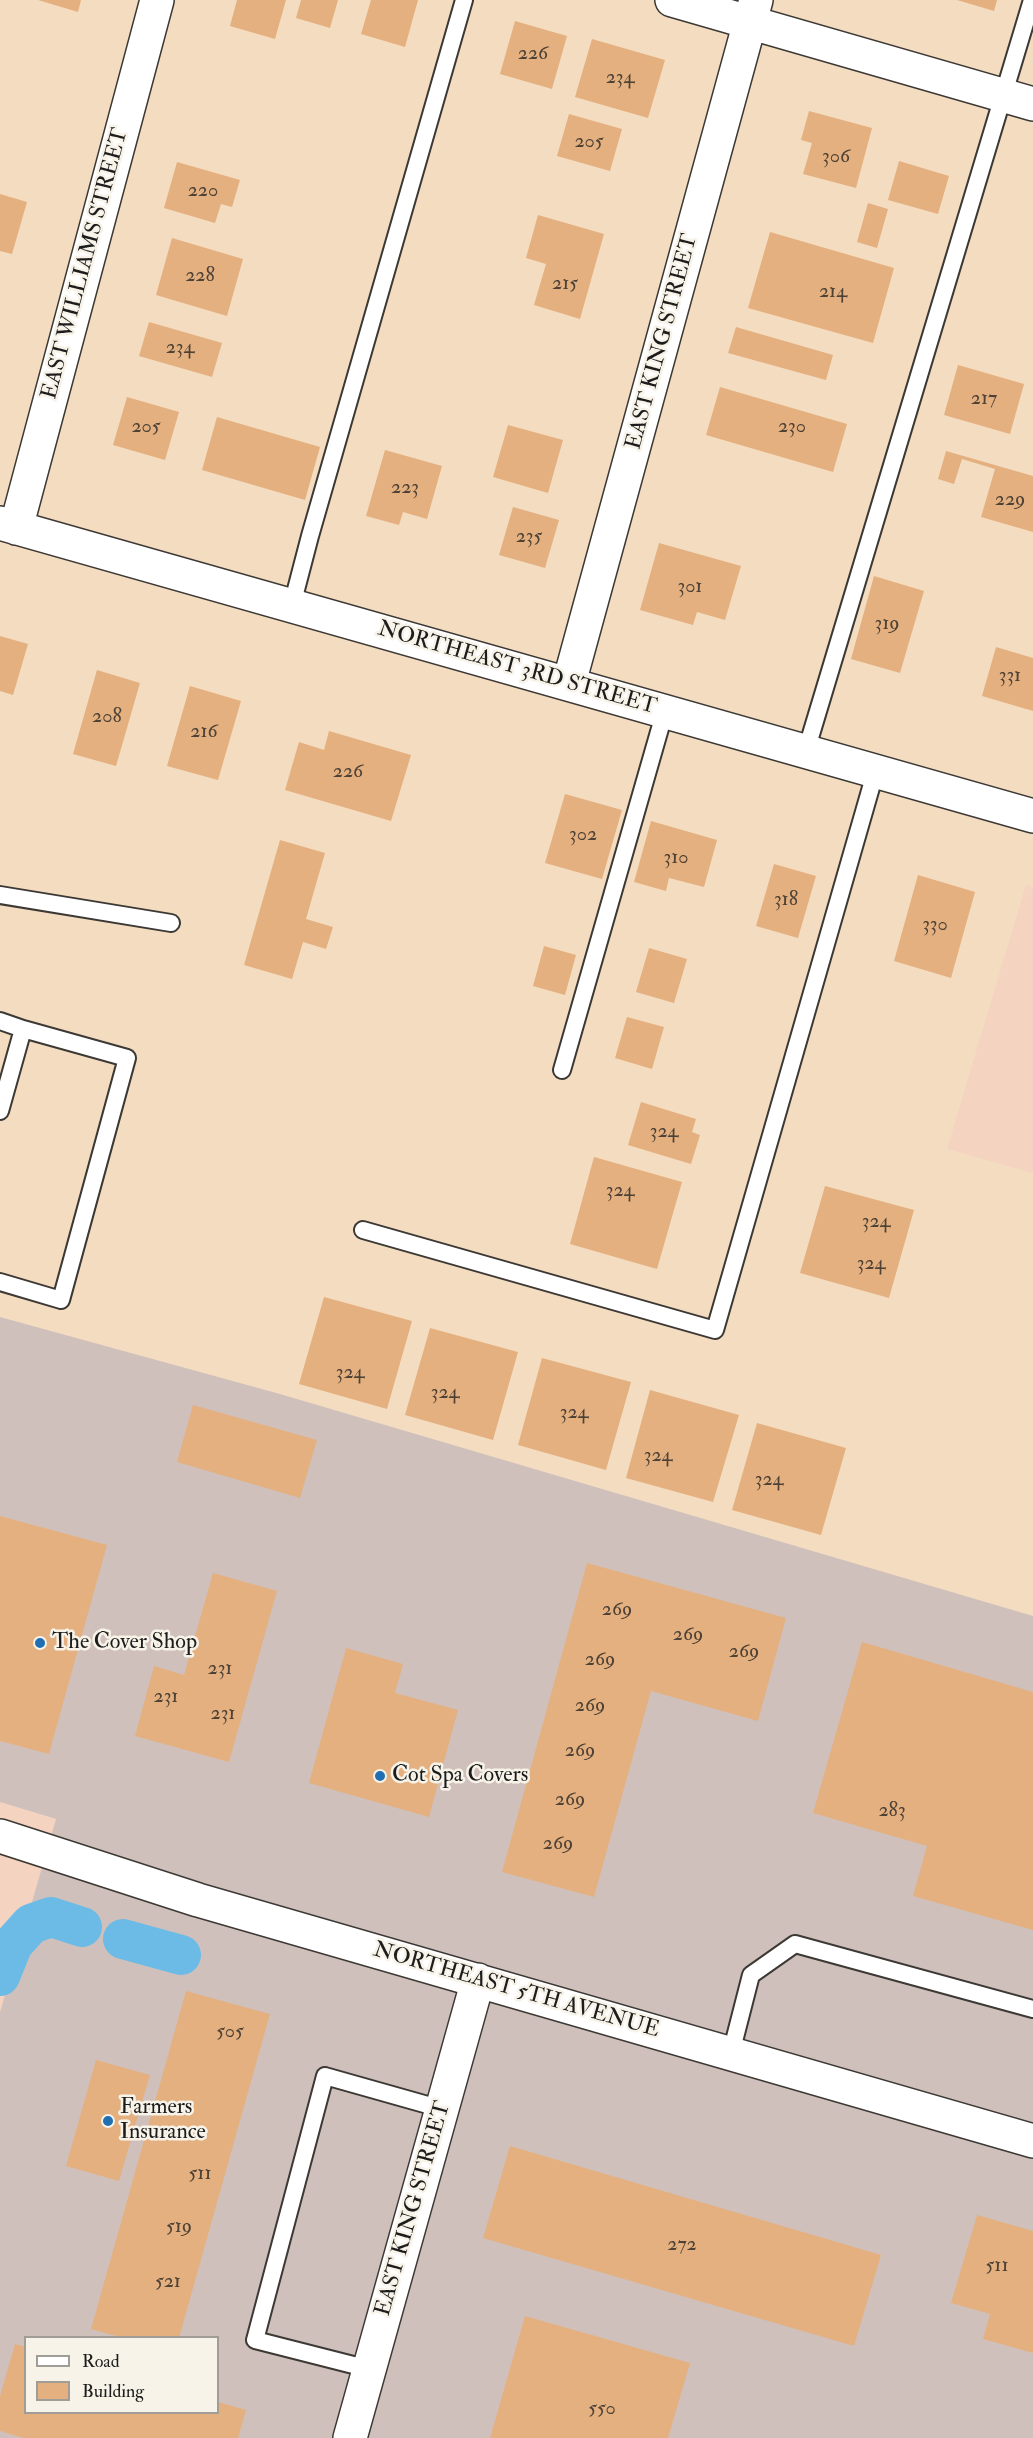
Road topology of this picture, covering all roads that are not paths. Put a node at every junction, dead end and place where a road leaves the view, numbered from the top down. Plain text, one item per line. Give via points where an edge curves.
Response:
1 (157, 0) edge
2 (464, 0) edge
3 (672, 0) edge
4 (1032, 0) edge
5 (753, 12) edge
6 (1018, 100) edge
7 (8, 525) edge
8 (292, 605) junction
9 (569, 683) junction
10 (665, 711) junction
11 (806, 751) junction
12 (876, 770) junction
13 (1033, 816) edge
14 (0, 895) edge
15 (171, 923) dead end
16 (0, 1021) edge
17 (23, 1029) junction
18 (562, 1070) dead end
19 (0, 1111) edge
20 (363, 1230) dead end
21 (0, 1282) edge
22 (0, 1836) edge
23 (478, 1980) junction
24 (1033, 2009) edge
25 (731, 2053) junction
26 (442, 2109) junction
27 (1033, 2141) edge
28 (369, 2369) junction
29 (350, 2438) edge

1 - 7 street, EAST WILLIAMS STREET
2 - 8 lane
3 - 5 street
4 - 6 lane
5 - 6 street
5 - 9 street, EAST KING STREET
6 - 11 lane
7 - 8 street, NORTHEAST 3RD STREET
8 - 9 street, NORTHEAST 3RD STREET
9 - 10 street, NORTHEAST 3RD STREET
10 - 11 street, NORTHEAST 3RD STREET
10 - 18 lane
11 - 12 street, NORTHEAST 3RD STREET
12 - 13 street, NORTHEAST 3RD STREET
12 - 20 lane via 714,1330
14 - 15 lane
16 - 17 lane
17 - 19 lane
17 - 21 lane via 127,1058 61,1300
22 - 23 street, NORTHEAST 5TH AVENUE via 198,1900
23 - 25 street, NORTHEAST 5TH AVENUE
23 - 26 street, EAST KING STREET
24 - 25 lane via 795,1944 751,1975
25 - 27 street, NORTHEAST 5TH AVENUE
26 - 28 street, EAST KING STREET
26 - 28 lane via 325,2076 255,2340
28 - 29 street, EAST KING STREET

